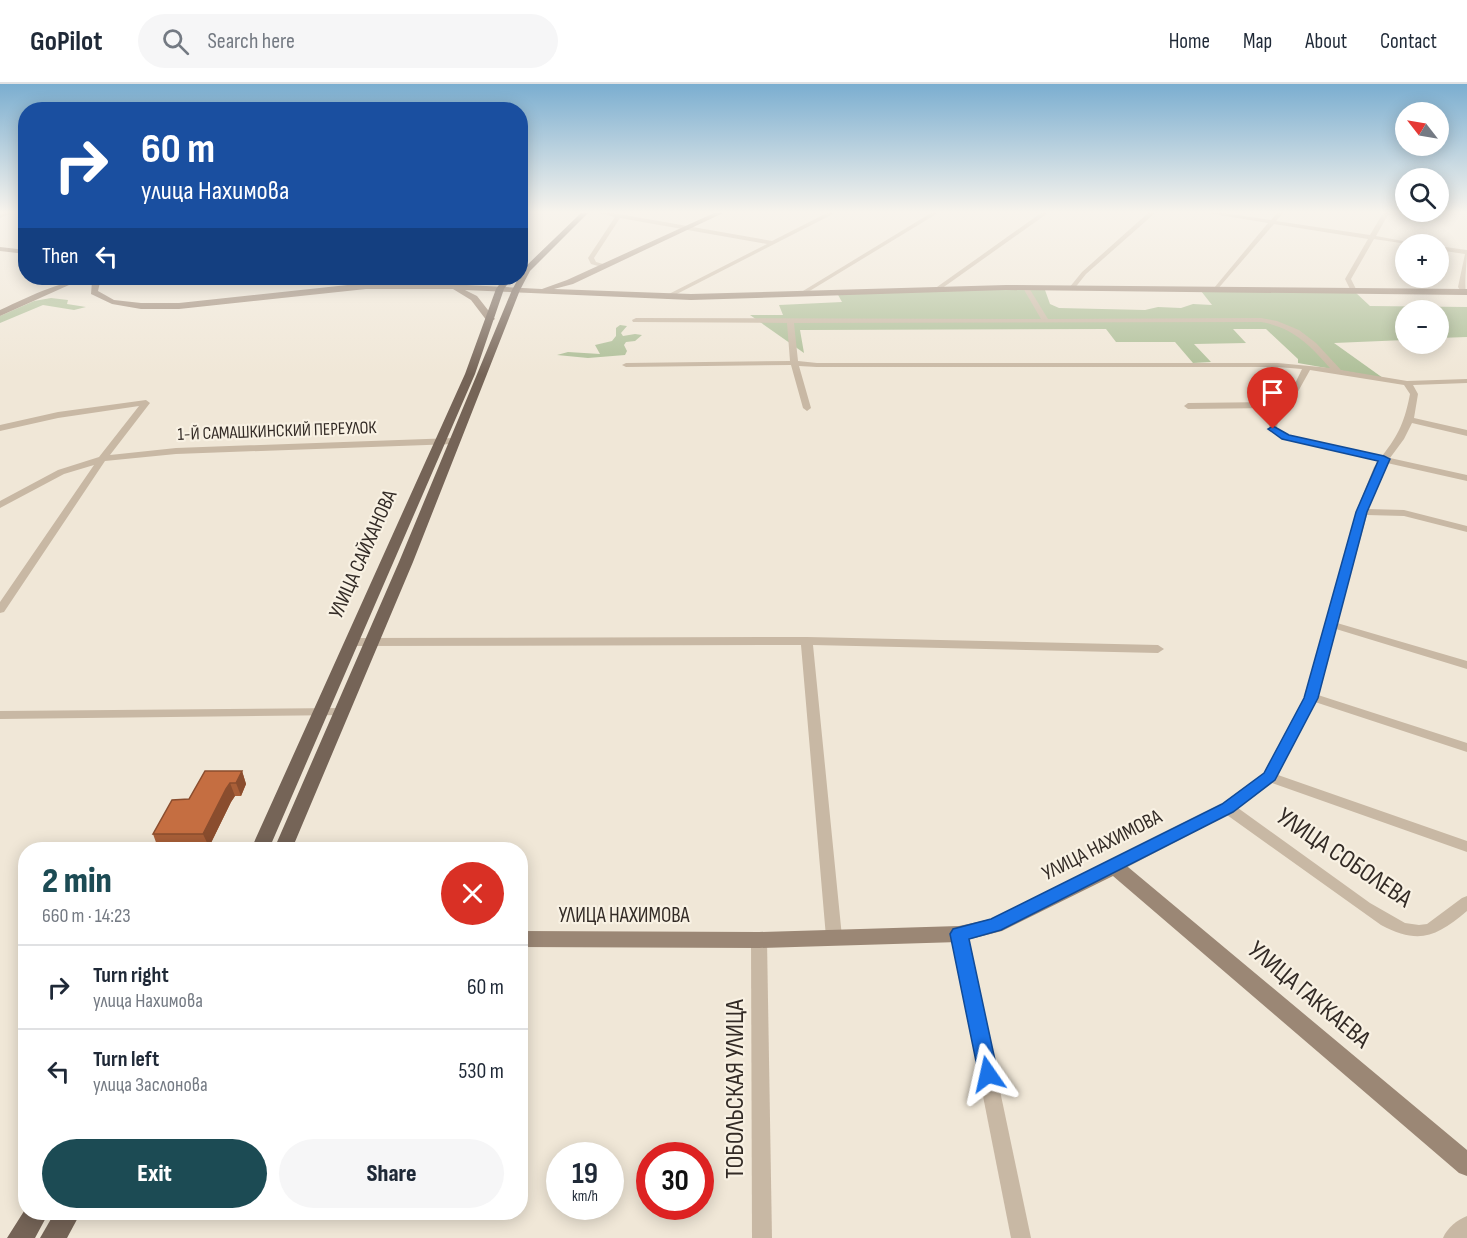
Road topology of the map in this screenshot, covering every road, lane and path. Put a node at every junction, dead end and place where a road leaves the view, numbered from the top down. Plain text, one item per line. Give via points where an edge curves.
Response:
1 (603, 267) edge
2 (726, 267) edge
3 (846, 267) edge
4 (969, 267) edge
5 (1091, 267) edge
6 (1235, 267) edge
7 (1355, 267) edge
8 (1465, 267) edge
9 (63, 285) edge
10 (95, 285) edge
11 (460, 285) edge
12 (468, 285) edge
13 (500, 285) edge
14 (508, 285) edge
15 (519, 285) edge
16 (452, 287) junction
17 (939, 288) junction
18 (1026, 288) junction
19 (1072, 288) junction
20 (1216, 289) junction
21 (516, 290) junction
22 (537, 291) junction
23 (1354, 291) junction
24 (1465, 292) edge
25 (801, 294) junction
26 (667, 297) junction
27 (0, 313) edge
28 (490, 319) junction
29 (636, 320) dead end
30 (790, 320) junction
31 (1045, 320) junction
32 (795, 363) junction
33 (626, 365) dead end
34 (1307, 367) junction
35 (1338, 372) junction
36 (1467, 381) edge
37 (1407, 383) junction
38 (1276, 405) junction
39 (1188, 406) dead end
40 (807, 408) dead end
41 (1409, 420) junction
42 (0, 428) edge
43 (1467, 433) edge
44 (447, 442) junction
45 (102, 459) junction
46 (1384, 459) junction
47 (1467, 478) edge
48 (0, 505) edge
49 (1361, 512) junction
50 (1467, 529) edge
51 (0, 610) edge
52 (1330, 624) junction
53 (807, 641) junction
54 (352, 642) junction
55 (372, 642) junction
56 (1158, 649) dead end
57 (1467, 664) edge
58 (1311, 698) junction
59 (320, 712) junction
60 (342, 712) junction
61 (0, 715) edge
62 (1467, 748) edge
63 (1270, 777) junction
64 (1228, 808) junction
65 (263, 842) edge
66 (286, 842) edge
67 (1467, 847) edge
68 (1115, 867) junction
69 (1467, 902) edge
70 (959, 934) junction
71 (834, 937) junction
72 (528, 939) edge
73 (759, 940) junction
74 (1467, 1165) edge
75 (32, 1220) edge
76 (64, 1220) edge
77 (1467, 1226) edge
78 (20, 1238) edge
79 (53, 1238) edge
80 (762, 1238) edge
81 (1021, 1238) edge
82 (1453, 1238) edge

1 - 22 main road
2 - 26 street
3 - 25 street
4 - 17 street
5 - 19 street
6 - 20 street
7 - 23 street via 1348,279
8 - 24 street via 1461,287
9 - 27 main road
10 - 16 main road via 94,292 100,298 143,306 214,303 363,286
11 - 16 main road
12 - 16 main road
13 - 28 main road, УЛИЦА САЙХАНОВА
14 - 21 main road
15 - 21 main road
16 - 28 main road via 470,294
17 - 18 main road
17 - 25 main road
18 - 19 main road
18 - 31 street
19 - 20 main road
20 - 23 main road
21 - 22 main road
21 - 44 main road
22 - 26 main road
23 - 24 main road
25 - 26 main road
28 - 44 main road, УЛИЦА САЙХАНОВА
29 - 30 street
30 - 31 street
30 - 32 street
31 - 35 street via 1279,323 1304,335
32 - 33 street
32 - 34 street
32 - 40 street
34 - 35 street
34 - 38 street via 1293,398
35 - 37 street
36 - 37 street
37 - 41 street, УЛИЦА НАХИМОВА via 1414,394
38 - 39 street
38 - 46 street via 1273,429 1279,435
41 - 43 street
41 - 46 street, УЛИЦА НАХИМОВА
42 - 45 street via 58,415 146,403
44 - 45 street, 1-Й САМАШКИНСКИЙ ПЕРЕУЛОК via 176,451
44 - 54 main road, УЛИЦА САЙХАНОВА
44 - 55 main road
45 - 48 street, 1-Й САМАШКИНСКИЙ ПЕРЕУЛОК via 60,472
45 - 51 street
46 - 47 street
46 - 49 street, УЛИЦА НАХИМОВА
49 - 50 street via 1404,513
49 - 52 street, УЛИЦА НАХИМОВА
52 - 57 street
52 - 58 street, УЛИЦА НАХИМОВА
53 - 55 street
53 - 56 street
53 - 71 street
54 - 55 street
54 - 59 main road, УЛИЦА САЙХАНОВА
55 - 60 main road
58 - 62 street
58 - 63 street, УЛИЦА НАХИМОВА
59 - 60 street
59 - 61 street
59 - 65 main road, УЛИЦА САЙХАНОВА
60 - 66 main road
63 - 64 street, УЛИЦА НАХИМОВА
63 - 67 street, УЛИЦА СОБОЛЕВА
64 - 68 street, УЛИЦА НАХИМОВА
64 - 69 street, УЛИЦА СОБОЛЕВА via 1384,920 1407,929 1426,930
68 - 70 main road, УЛИЦА НАХИМОВА via 995,926
68 - 74 main road, УЛИЦА ГАККАЕВА
70 - 71 main road, УЛИЦА НАХИМОВА
70 - 81 street
71 - 73 main road, УЛИЦА НАХИМОВА
72 - 73 main road, УЛИЦА НАХИМОВА
73 - 80 street, ТОБОЛЬСКАЯ УЛИЦА
75 - 78 main road
76 - 79 main road
77 - 82 street

